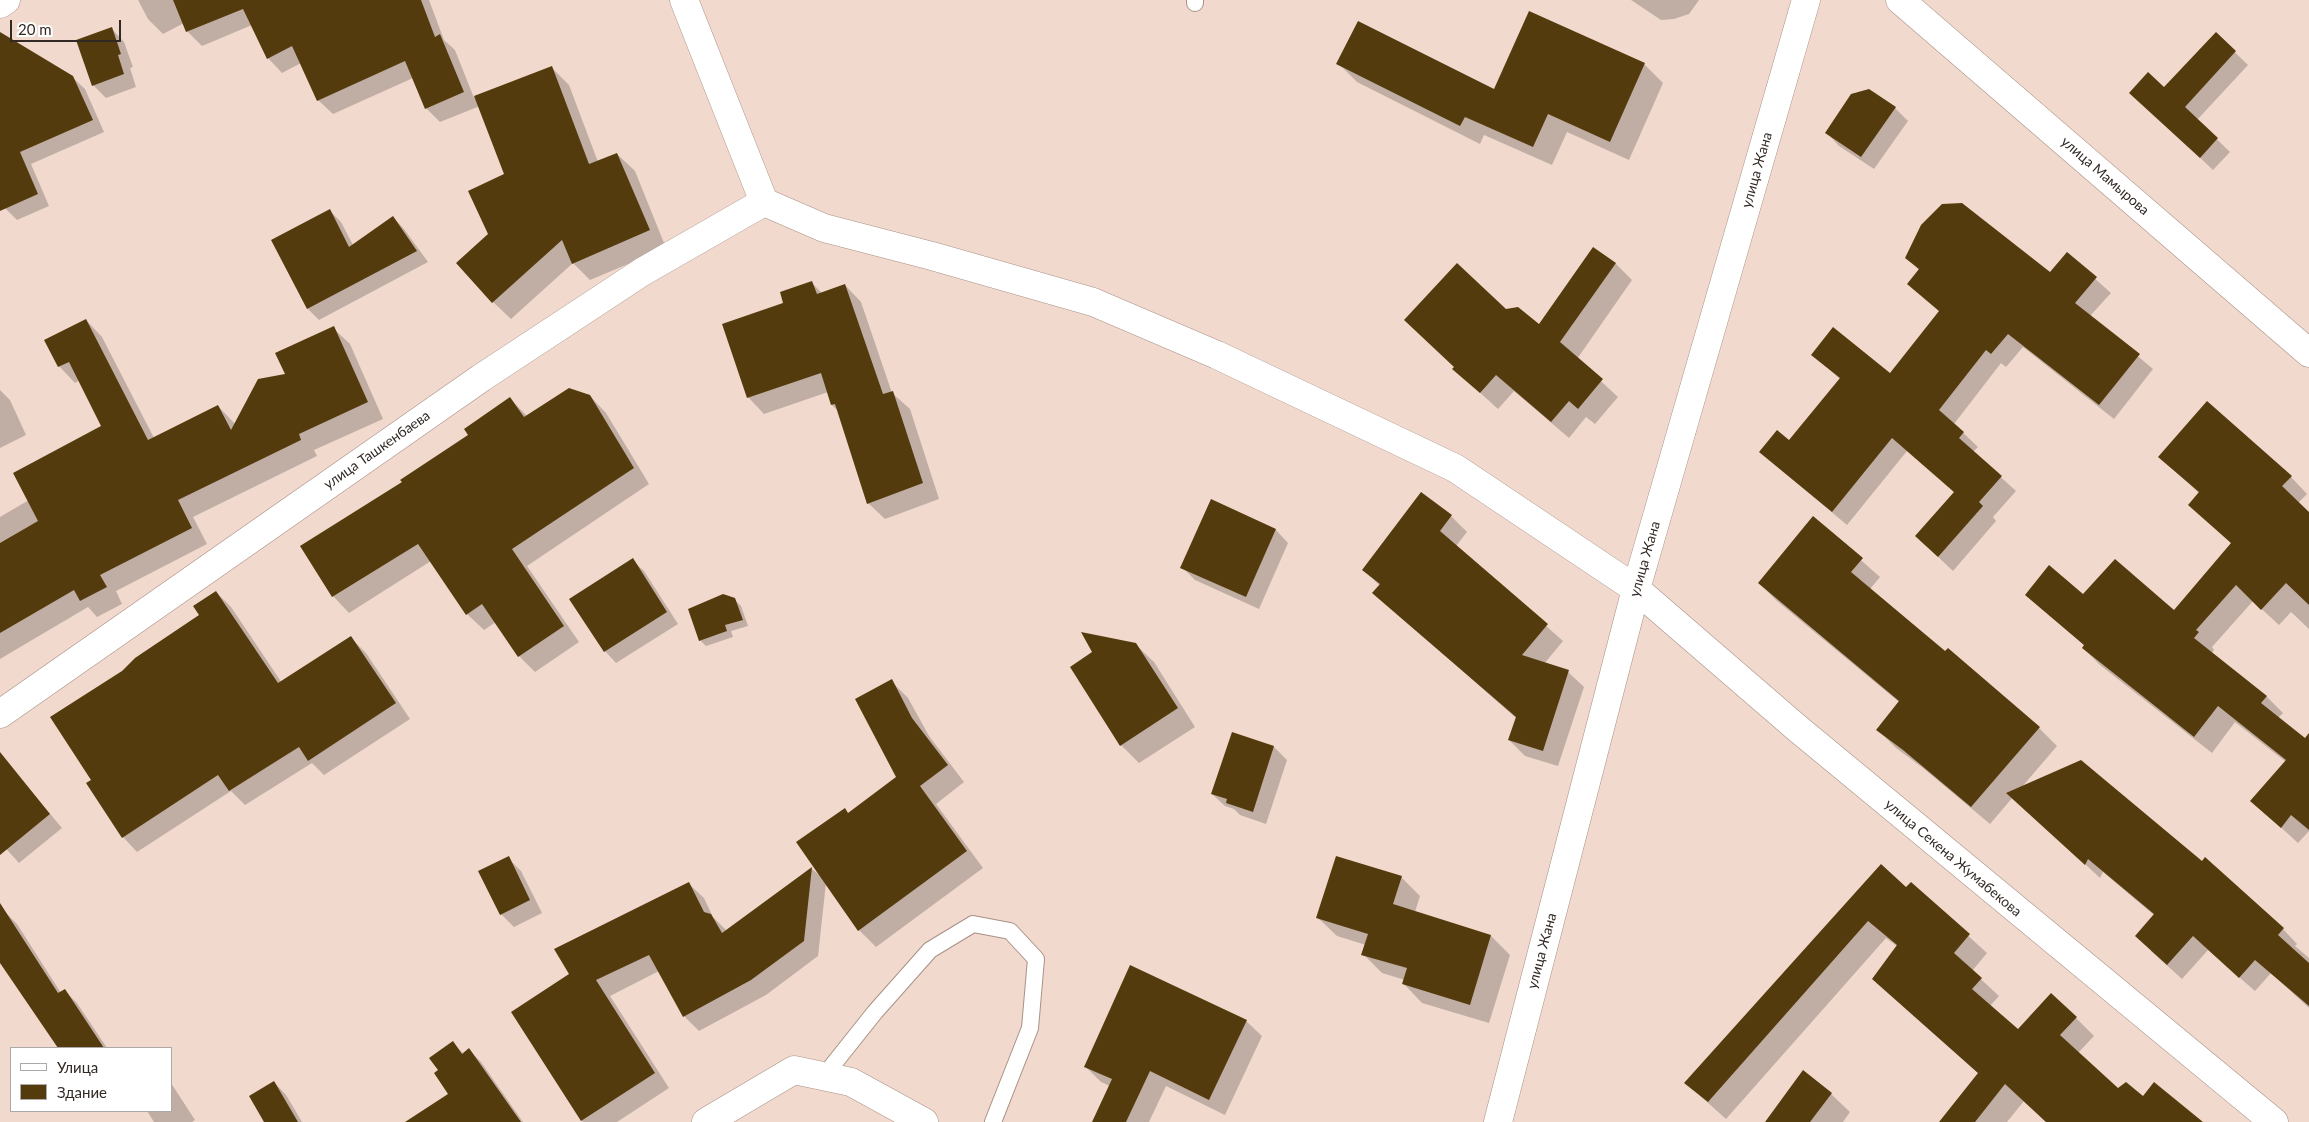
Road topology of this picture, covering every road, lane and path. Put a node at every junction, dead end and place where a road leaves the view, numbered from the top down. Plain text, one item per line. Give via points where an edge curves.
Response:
1 (6, 0) edge
2 (684, 0) edge
3 (1806, 0) edge
4 (1900, 0) edge
5 (0, 4) edge
6 (764, 202) junction
7 (2309, 353) edge
8 (1636, 589) junction
9 (0, 714) edge
10 (824, 1076) junction
11 (706, 1122) edge
12 (924, 1122) edge
13 (992, 1122) edge
14 (1498, 1122) edge
15 (2274, 1122) edge

1 - 5 street
2 - 6 street
3 - 8 street, улица Жана
4 - 7 street, улица Мамырова
6 - 8 street, улица Секена Жумабекова via 824,228 1093,302 1218,356 1455,468
6 - 9 street, улица Ташкенбаева via 642,272 481,378
8 - 14 street, улица Жана
8 - 15 street, улица Секена Жумабекова via 1859,779
10 - 11 street via 794,1070
10 - 12 street via 851,1082
10 - 13 lane via 930,950 973,924 1010,931 1036,960 1030,1028

